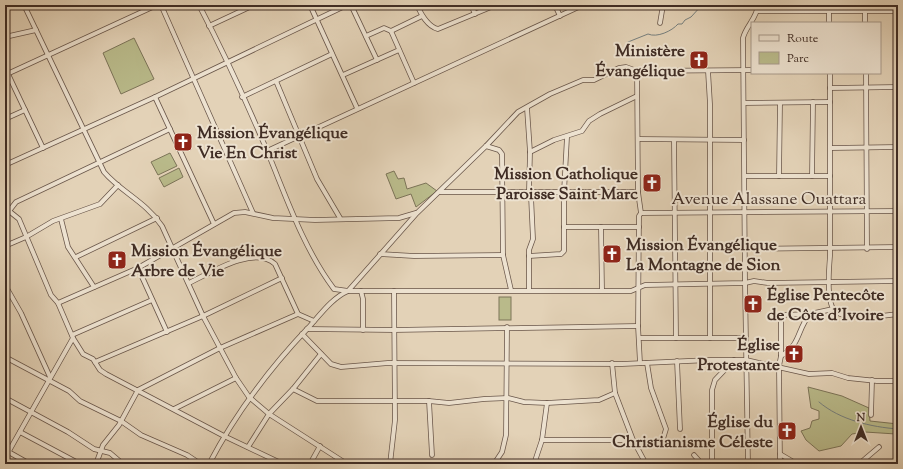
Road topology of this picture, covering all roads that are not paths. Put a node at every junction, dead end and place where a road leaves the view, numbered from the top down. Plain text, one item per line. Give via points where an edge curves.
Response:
1 (24, 5) edge
2 (156, 5) edge
3 (161, 5) edge
4 (199, 5) edge
5 (254, 5) edge
6 (310, 5) edge
7 (347, 5) edge
8 (351, 5) edge
9 (417, 5) edge
10 (471, 5) edge
11 (496, 5) edge
12 (555, 5) edge
13 (583, 5) edge
14 (663, 5) edge
15 (758, 5) edge
16 (829, 5) edge
17 (757, 11) junction
18 (865, 11) junction
19 (898, 11) edge
20 (829, 12) junction
21 (475, 14) junction
22 (422, 16) junction
23 (560, 16) junction
24 (316, 19) junction
25 (829, 22) edge
26 (865, 22) edge
27 (660, 23) dead end
28 (209, 26) junction
29 (36, 30) junction
30 (391, 31) junction
31 (366, 36) junction
32 (5, 37) edge
33 (399, 50) junction
34 (332, 54) junction
35 (48, 55) junction
36 (377, 60) junction
37 (226, 62) junction
38 (744, 70) junction
39 (751, 70) edge
40 (637, 71) junction
41 (708, 71) junction
42 (830, 74) edge
43 (866, 74) edge
44 (6, 75) edge
45 (343, 75) junction
46 (194, 79) junction
47 (276, 81) junction
48 (414, 83) junction
49 (898, 87) edge
50 (830, 88) junction
51 (866, 88) junction
52 (637, 96) junction
53 (155, 97) junction
54 (242, 97) junction
55 (813, 102) junction
56 (830, 102) junction
57 (744, 103) junction
58 (780, 103) junction
59 (357, 108) junction
60 (527, 108) junction
61 (24, 110) junction
62 (5, 119) edge
63 (170, 129) junction
64 (83, 130) junction
65 (298, 136) junction
66 (567, 136) junction
67 (638, 139) junction
68 (674, 140) junction
69 (709, 140) junction
70 (744, 140) junction
71 (486, 146) junction
72 (898, 147) edge
73 (43, 148) junction
74 (831, 148) junction
75 (866, 148) junction
76 (267, 151) junction
77 (530, 152) junction
78 (99, 162) junction
79 (5, 165) edge
80 (745, 176) junction
81 (780, 176) junction
82 (812, 176) junction
83 (830, 176) junction
84 (118, 185) junction
85 (502, 191) junction
86 (529, 191) junction
87 (440, 192) junction
88 (564, 192) junction
89 (638, 192) junction
90 (5, 204) edge
91 (9, 211) junction
92 (830, 211) junction
93 (867, 211) junction
94 (898, 211) edge
95 (675, 212) junction
96 (710, 212) junction
97 (745, 212) junction
98 (253, 213) junction
99 (417, 213) junction
100 (641, 213) junction
101 (157, 218) junction
102 (340, 218) junction
103 (61, 219) junction
104 (295, 220) junction
105 (214, 224) junction
106 (564, 227) junction
107 (601, 227) junction
108 (639, 227) junction
109 (26, 237) junction
110 (5, 246) edge
111 (898, 247) edge
112 (174, 249) junction
113 (745, 249) junction
114 (830, 249) junction
115 (867, 249) junction
116 (380, 254) junction
117 (503, 255) junction
118 (529, 256) junction
119 (76, 257) junction
120 (138, 268) junction
121 (282, 278) junction
122 (898, 281) edge
123 (828, 282) junction
124 (189, 283) junction
125 (745, 283) junction
126 (710, 284) junction
127 (5, 285) edge
128 (675, 285) junction
129 (94, 287) junction
130 (639, 287) junction
131 (511, 290) junction
132 (529, 290) junction
133 (602, 290) junction
134 (348, 291) junction
135 (361, 291) junction
136 (394, 291) junction
137 (152, 300) junction
138 (58, 303) junction
139 (833, 309) junction
140 (298, 314) junction
141 (810, 314) junction
142 (898, 314) edge
143 (203, 316) junction
144 (314, 321) junction
145 (638, 326) junction
146 (507, 327) junction
147 (307, 329) junction
148 (363, 330) junction
149 (394, 330) junction
150 (167, 332) junction
151 (302, 334) junction
152 (73, 337) junction
153 (639, 338) junction
154 (676, 338) junction
155 (710, 338) junction
156 (746, 338) junction
157 (220, 348) junction
158 (321, 354) junction
159 (781, 356) junction
160 (5, 357) edge
161 (734, 360) junction
162 (746, 360) junction
163 (677, 361) junction
164 (95, 362) junction
165 (395, 363) junction
166 (612, 363) junction
167 (640, 363) junction
168 (646, 363) junction
169 (507, 364) junction
170 (779, 366) junction
171 (236, 378) junction
172 (49, 379) junction
173 (872, 380) junction
174 (898, 380) edge
175 (293, 389) junction
176 (138, 390) junction
177 (615, 393) junction
178 (249, 397) junction
179 (5, 398) edge
180 (508, 398) junction
181 (396, 400) junction
182 (429, 401) junction
183 (547, 403) junction
184 (174, 409) junction
185 (32, 412) junction
186 (269, 414) junction
187 (871, 415) dead end
188 (121, 421) junction
189 (680, 429) dead end
190 (20, 432) junction
191 (224, 436) junction
192 (663, 439) dead end
193 (542, 440) junction
194 (633, 440) junction
195 (320, 446) junction
196 (248, 447) junction
197 (879, 447) dead end
198 (6, 451) edge
199 (101, 451) junction
200 (780, 454) junction
201 (432, 455) dead end
202 (694, 455) dead end
203 (5, 458) edge
204 (30, 464) edge
205 (80, 464) edge
206 (96, 464) edge
207 (123, 464) edge
208 (196, 464) edge
209 (208, 464) edge
210 (283, 464) edge
211 (310, 464) edge
212 (347, 464) edge
213 (390, 464) edge
214 (494, 464) edge
215 (534, 464) edge
216 (646, 464) edge
217 (702, 464) edge
218 (712, 464) edge
219 (748, 464) edge
220 (780, 464) edge
221 (797, 464) edge
222 (859, 464) edge

1 - 29 street
2 - 35 street
3 - 46 street
4 - 28 street
5 - 28 street
6 - 24 street
7 - 24 street
8 - 31 street
9 - 22 street
10 - 21 street
11 - 21 street
12 - 23 street
13 - 23 street
14 - 27 street
15 - 17 street
16 - 20 street
17 - 20 street
17 - 38 street via 743,38
18 - 19 street
18 - 20 street
18 - 26 street
20 - 25 street
21 - 22 street via 438,29
22 - 30 street
23 - 48 street
24 - 34 street
24 - 37 street
28 - 37 street
29 - 32 street
29 - 35 street
30 - 31 street via 384,28
30 - 33 street
31 - 36 street
33 - 36 street
33 - 48 street
34 - 45 street
34 - 47 street
35 - 44 street
35 - 64 street
36 - 45 street
37 - 46 street
37 - 54 street
38 - 39 street
38 - 41 street
38 - 57 street
40 - 41 street
40 - 52 street
40 - 60 street via 626,67 619,68 594,80 583,80
41 - 69 street
42 - 50 street
43 - 51 street
44 - 61 street
45 - 59 street
46 - 53 street
46 - 98 street
47 - 54 street
47 - 65 street
48 - 59 street
49 - 51 street
50 - 51 street
50 - 56 street
51 - 75 street
52 - 66 street via 600,114 589,121 582,131
52 - 67 street
53 - 63 street
53 - 64 street
54 - 76 street
55 - 56 street
55 - 58 street
55 - 82 street
56 - 74 street
57 - 58 street
57 - 70 street
58 - 81 street
59 - 65 street
60 - 71 street via 510,119
60 - 77 street
61 - 62 street
61 - 73 street
63 - 78 street
63 - 105 street
64 - 73 street
64 - 78 street
65 - 76 street
65 - 102 street via 317,179
66 - 77 street
66 - 88 street
67 - 68 street
67 - 89 street
68 - 69 street
68 - 95 street
69 - 70 street
69 - 96 street
70 - 80 street
71 - 85 street via 501,151
71 - 87 street
72 - 75 street
73 - 79 street
74 - 75 street
74 - 83 street
75 - 93 street
76 - 104 street
77 - 86 street
78 - 84 street via 111,180
78 - 91 street via 16,202
80 - 81 street
80 - 97 street
81 - 82 street
82 - 83 street
83 - 92 street
84 - 101 street via 138,199
84 - 103 street via 100,204
85 - 86 street
85 - 87 street
85 - 117 street
86 - 88 street
86 - 118 street via 533,236
87 - 99 street
88 - 89 street
88 - 106 street
89 - 100 street
90 - 91 street
91 - 109 street via 19,219
92 - 93 street, Avenue Alassane Ouattara
92 - 97 street, Avenue Alassane Ouattara
92 - 114 street
93 - 94 street, Avenue Alassane Ouattara
93 - 115 street
95 - 96 street, Avenue Alassane Ouattara
95 - 100 street, Avenue Alassane Ouattara
95 - 128 street
96 - 97 street, Avenue Alassane Ouattara
96 - 126 street
97 - 113 street
98 - 104 street
98 - 105 street via 234,213
99 - 102 street via 400,218
99 - 116 street
100 - 108 street
101 - 112 street
101 - 119 street
102 - 104 street
103 - 109 street
103 - 119 street via 68,247
104 - 134 street via 334,289
105 - 112 street
106 - 107 street
106 - 118 street via 564,253
107 - 108 street
107 - 133 street
108 - 130 street
109 - 110 street
109 - 138 street via 51,295
111 - 115 street
112 - 120 street
112 - 124 street
113 - 114 street
113 - 125 street
114 - 115 street
114 - 123 street
116 - 117 street
116 - 134 street
117 - 131 street
118 - 132 street
119 - 129 street
120 - 129 street
120 - 137 street
121 - 124 street via 271,261 248,257
121 - 140 street
121 - 143 street
122 - 123 street
123 - 125 street
123 - 139 street
124 - 143 street
125 - 126 street
125 - 156 street
126 - 128 street
126 - 155 street
127 - 172 street via 21,313
128 - 130 street
128 - 154 street
129 - 138 street
130 - 133 street via 631,291
130 - 145 street
131 - 132 street
131 - 136 street
132 - 133 street
134 - 135 street
134 - 144 street via 339,295
135 - 136 street
135 - 148 street
136 - 149 street
137 - 150 street
137 - 152 street
138 - 152 street
139 - 141 street
139 - 142 street via 838,314 852,316
140 - 144 street
140 - 157 street
141 - 159 street via 803,323 797,342
141 - 159 street via 780,315
143 - 150 street
143 - 157 street
144 - 147 street
145 - 146 street
145 - 153 street
146 - 149 street
146 - 169 street
147 - 148 street
147 - 151 street
148 - 149 street
149 - 165 street
150 - 164 street
151 - 158 street
151 - 178 street
152 - 164 street via 83,354
152 - 172 street
153 - 154 street
153 - 167 street
154 - 155 street
155 - 156 street
156 - 162 street
157 - 171 street
157 - 176 street
158 - 165 street via 331,364 341,367
158 - 175 street
159 - 170 street
160 - 172 street
161 - 162 street
161 - 163 street
161 - 218 street via 715,380 712,390
162 - 170 street
162 - 219 street
163 - 168 street
163 - 189 street
164 - 176 street via 106,374
165 - 169 street
165 - 181 street
166 - 167 street
166 - 169 street
166 - 177 street
167 - 168 street
168 - 192 street via 651,388 666,429
169 - 180 street
170 - 173 street via 798,372 832,373
170 - 200 street
171 - 178 street
171 - 184 street
172 - 185 street
172 - 188 street via 80,401
173 - 174 street
173 - 187 street
175 - 181 street via 317,401
175 - 186 street
176 - 184 street
176 - 188 street
177 - 183 street via 599,400
177 - 194 street
178 - 186 street
178 - 191 street
179 - 185 street
180 - 182 street via 449,403
180 - 183 street
180 - 214 street via 505,444
181 - 182 street
181 - 213 street
182 - 201 street
183 - 193 street
184 - 191 street
185 - 190 street
185 - 199 street
186 - 195 street
186 - 196 street
188 - 199 street
188 - 208 street via 141,435 187,455 196,461
190 - 198 street
190 - 205 street
191 - 196 street
191 - 209 street
193 - 194 street
193 - 215 street
194 - 216 street
195 - 211 street
195 - 212 street
196 - 210 street
197 - 222 street
198 - 203 street
198 - 204 street
199 - 206 street
199 - 207 street via 110,453
200 - 220 street
200 - 221 street
202 - 217 street

